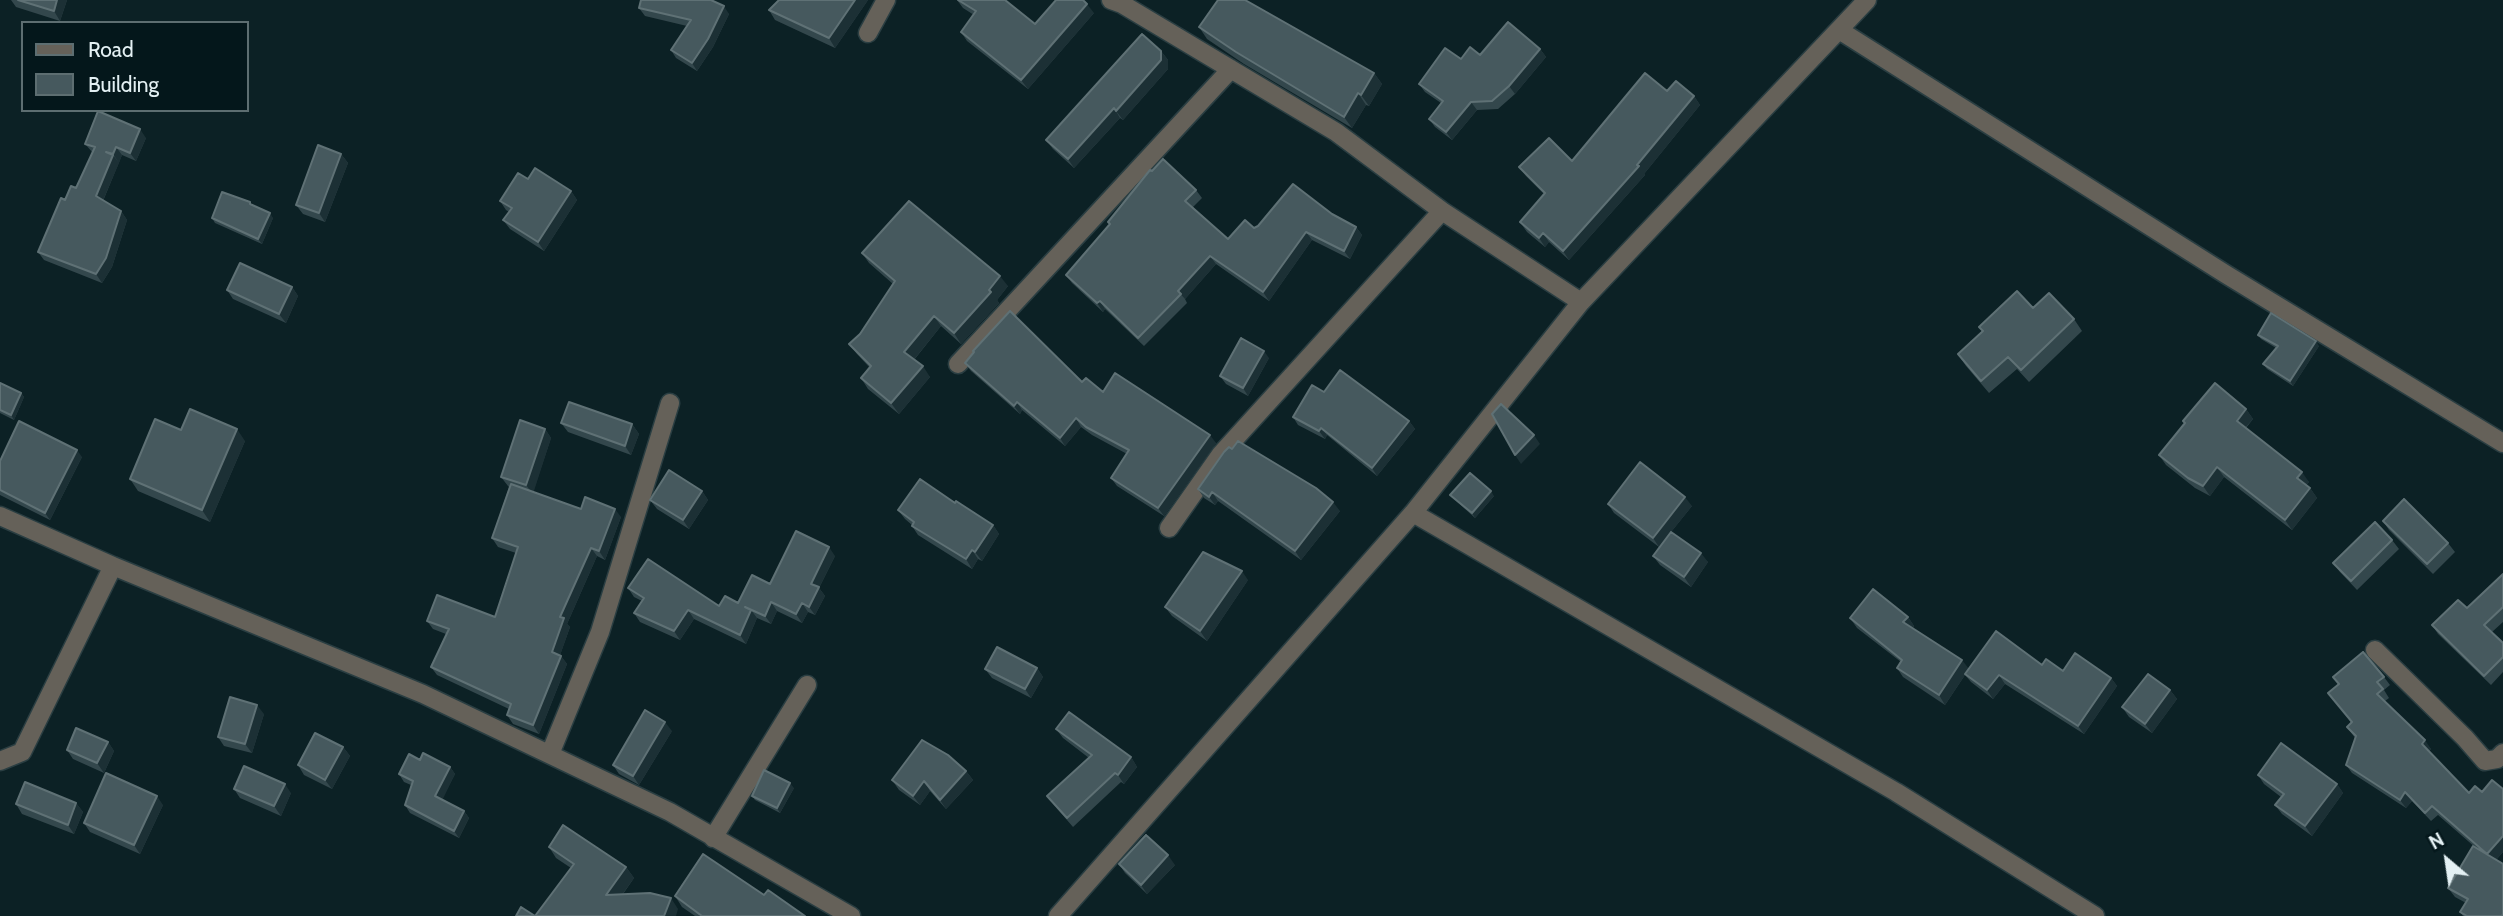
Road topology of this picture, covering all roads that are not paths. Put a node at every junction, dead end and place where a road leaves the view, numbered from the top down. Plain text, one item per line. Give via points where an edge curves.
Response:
1 (886, 0) edge
2 (1111, 0) edge
3 (1867, 0) edge
4 (1839, 30) junction
5 (868, 33) dead end
6 (1231, 69) junction
7 (1442, 211) junction
8 (1581, 302) junction
9 (958, 364) dead end
10 (670, 403) dead end
11 (2503, 443) edge
12 (1413, 513) junction
13 (0, 516) edge
14 (1169, 528) dead end
15 (113, 566) junction
16 (2375, 650) dead end
17 (807, 685) dead end
18 (2503, 753) edge
19 (550, 754) junction
20 (0, 761) edge
21 (713, 838) junction
22 (851, 916) edge
23 (1058, 916) edge
24 (2095, 916) edge

1 - 5 street
2 - 6 street
3 - 4 street
4 - 8 street
4 - 11 street
6 - 7 street via 1336,132
6 - 9 street
7 - 8 street
7 - 14 street via 1221,454
8 - 12 street
10 - 19 street via 600,632
12 - 23 street
12 - 24 street via 1896,792
13 - 15 street
15 - 19 street via 423,694
15 - 20 street via 22,752
16 - 18 street via 2485,761
17 - 21 street
19 - 21 street
21 - 22 street

